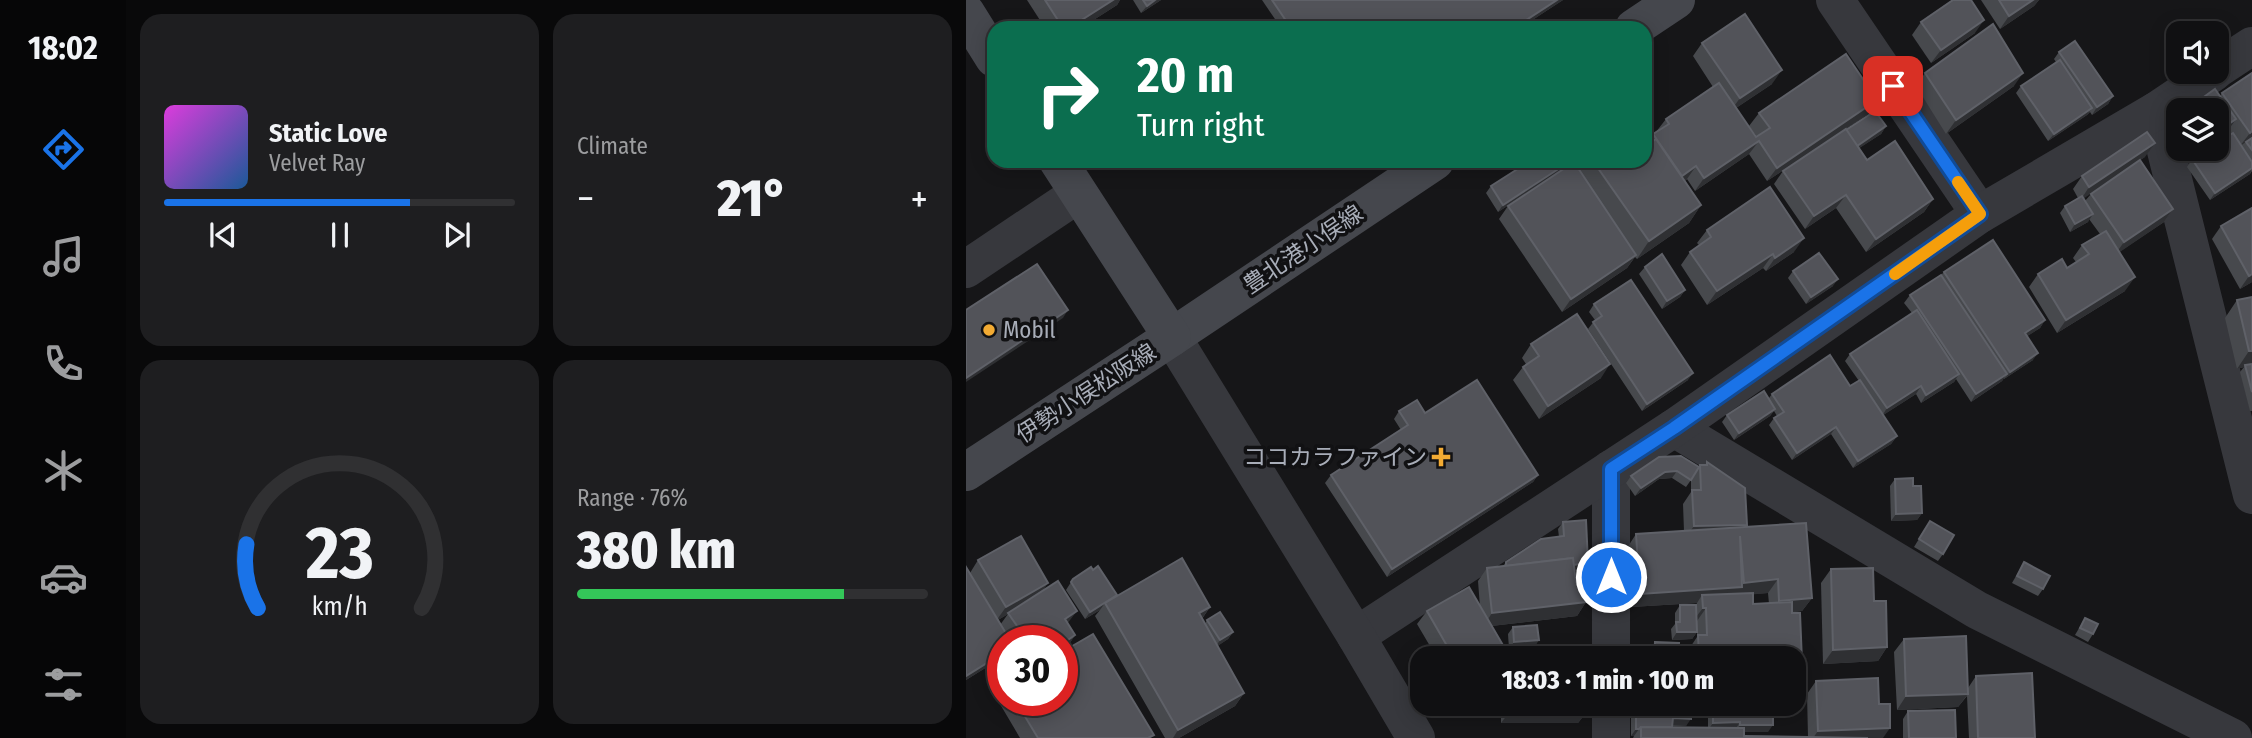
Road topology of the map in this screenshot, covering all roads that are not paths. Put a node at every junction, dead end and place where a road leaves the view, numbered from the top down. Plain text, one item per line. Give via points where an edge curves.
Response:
1 (1676, 0) edge
2 (1835, 0) edge
3 (966, 13) edge
4 (1644, 21) edge
5 (2252, 46) edge
6 (987, 47) edge
7 (2229, 62) edge
8 (2196, 84) edge
9 (2156, 111) junction
10 (1062, 168) edge
11 (1425, 168) edge
12 (1078, 194) junction
13 (1980, 214) junction
14 (966, 269) edge
15 (1172, 337) junction
16 (1674, 428) junction
17 (1611, 469) junction
18 (966, 472) edge
19 (2252, 495) edge
20 (1356, 636) junction
21 (1611, 646) edge
22 (1611, 716) edge
23 (1416, 738) edge
24 (1611, 738) edge
25 (2233, 738) edge

1 - 4 main road
2 - 13 street
3 - 6 main road
5 - 7 street
8 - 9 street
9 - 13 street
9 - 19 street
10 - 12 main road, 伊勢小俣松阪線
11 - 15 main road, 豊北港小俣線
12 - 14 street
12 - 15 main road, 伊勢小俣松阪線
13 - 16 street
15 - 18 main road, 伊勢小俣松阪線
15 - 20 street
16 - 17 street
16 - 25 street via 1977,610
17 - 20 street
17 - 21 street
20 - 23 street
22 - 24 street

